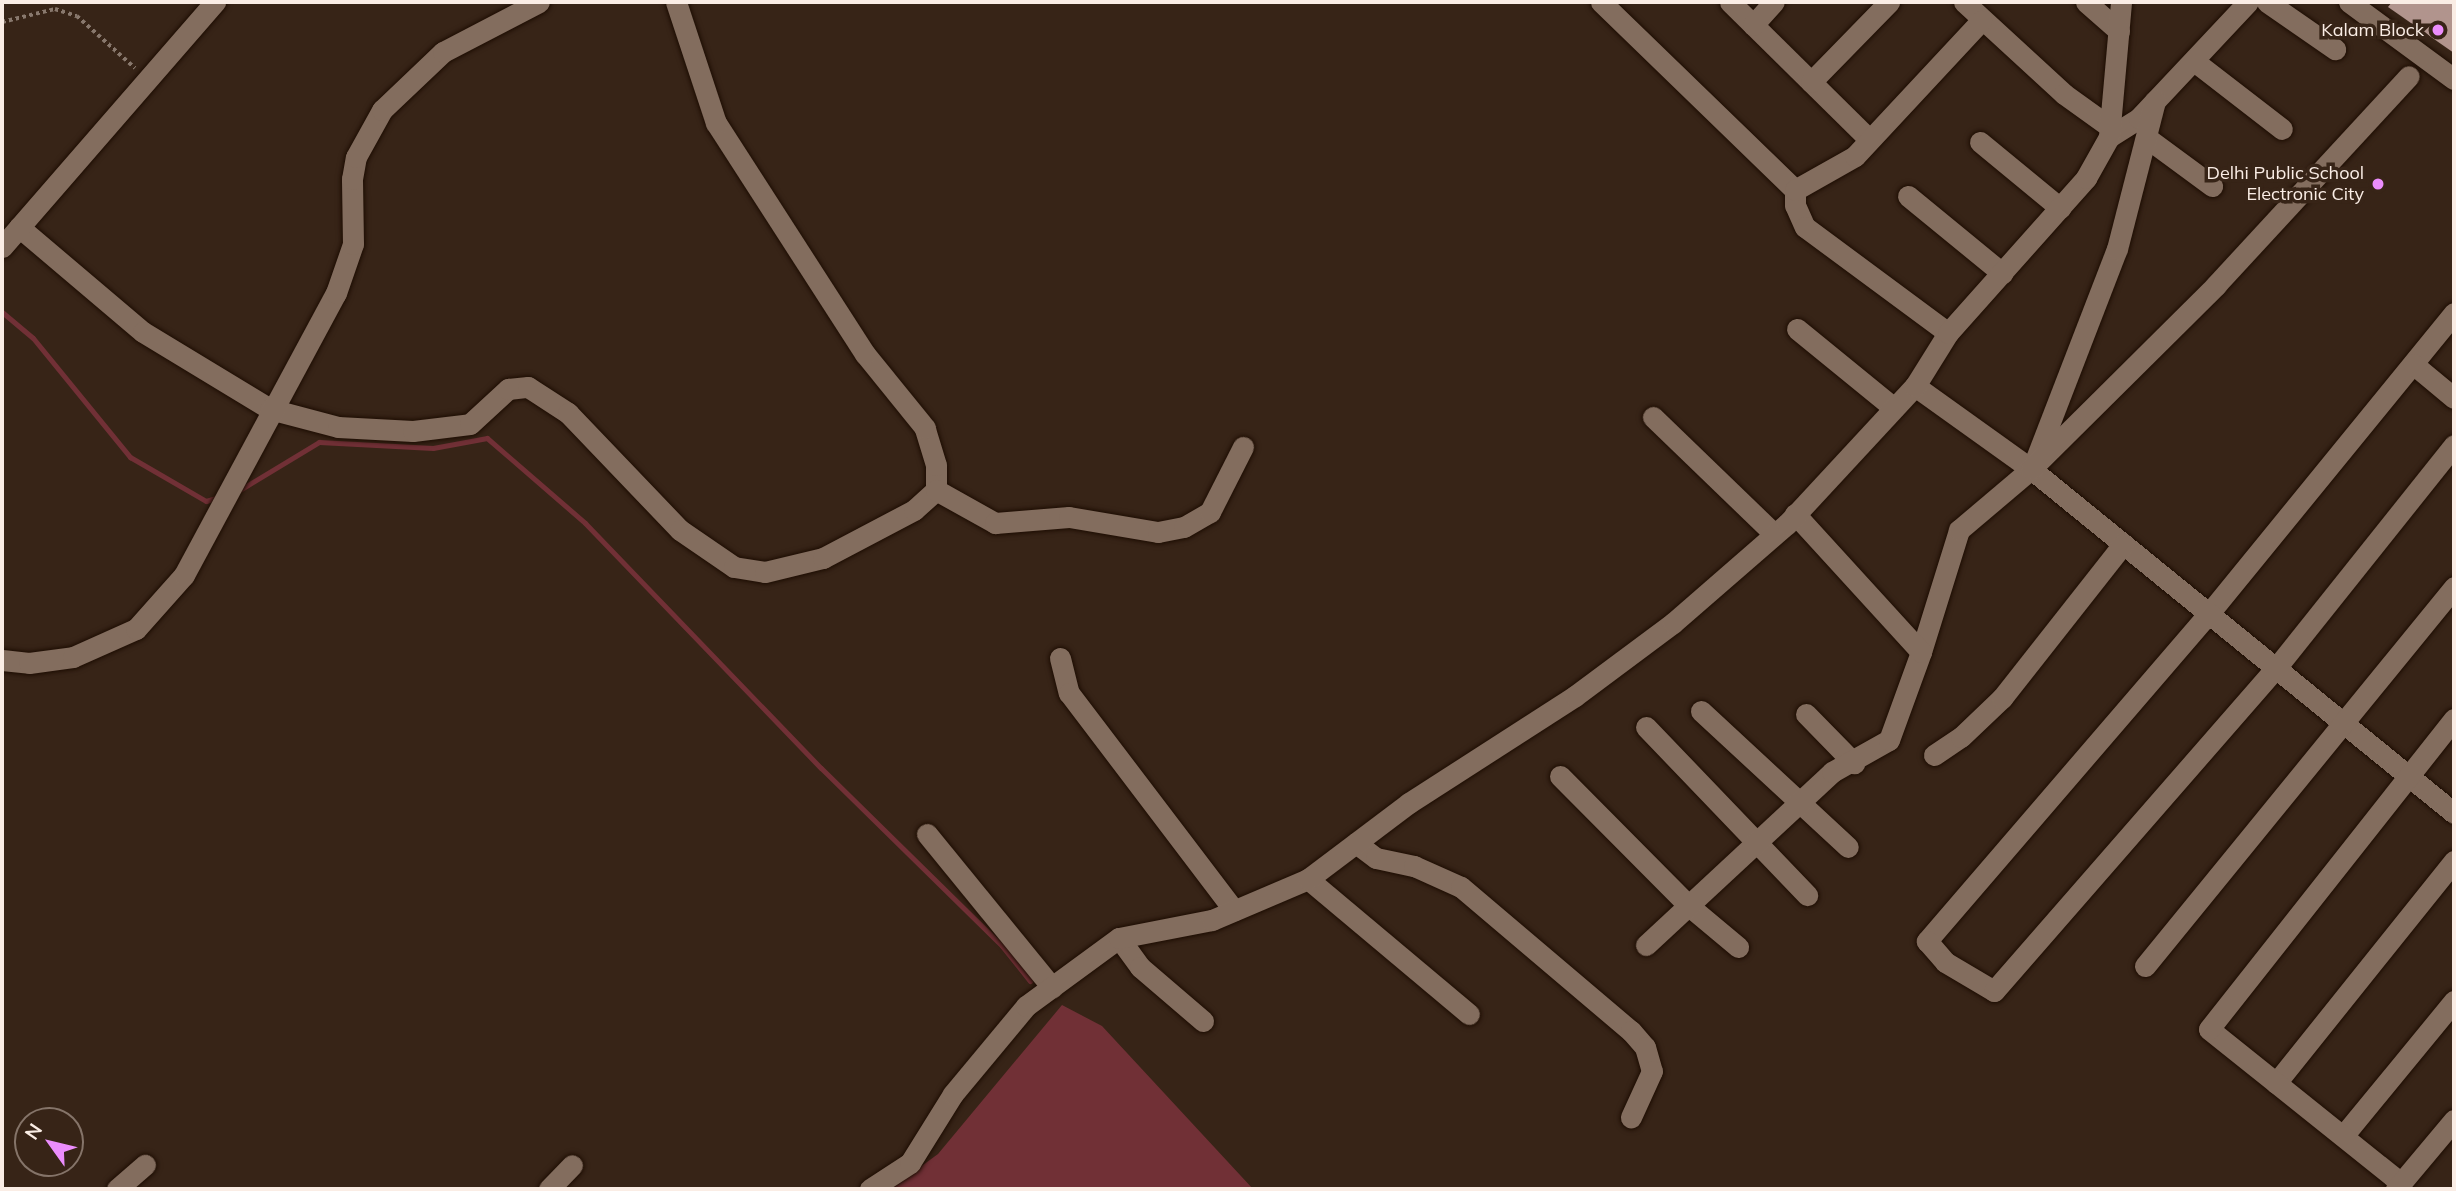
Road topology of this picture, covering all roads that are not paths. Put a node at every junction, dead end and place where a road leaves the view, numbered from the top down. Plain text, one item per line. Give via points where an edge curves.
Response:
1 (215, 2) edge
2 (539, 2) edge
3 (676, 2) edge
4 (1601, 2) edge
5 (1730, 2) edge
6 (1774, 2) edge
7 (1889, 2) edge
8 (1964, 2) edge
9 (2086, 2) edge
10 (2121, 2) edge
11 (2248, 2) edge
12 (2267, 2) edge
13 (2349, 2) edge
14 (1981, 21) junction
15 (1753, 25) junction
16 (2119, 31) junction
17 (2335, 49) dead end
18 (2194, 61) junction
19 (2409, 76) dead end
20 (2454, 79) edge
21 (1811, 82) junction
22 (2155, 101) junction
23 (2282, 129) dead end
24 (2110, 132) junction
25 (2147, 138) junction
26 (1869, 139) junction
27 (1980, 142) dead end
28 (2212, 186) dead end
29 (1795, 190) junction
30 (1908, 197) dead end
31 (2060, 208) junction
32 (19, 227) junction
33 (2, 247) edge
34 (2002, 273) junction
35 (2454, 313) edge
36 (1797, 329) dead end
37 (1948, 333) junction
38 (2413, 364) junction
39 (1915, 386) junction
40 (2454, 398) edge
41 (270, 408) junction
42 (1894, 408) junction
43 (1653, 417) dead end
44 (2454, 445) edge
45 (1243, 447) dead end
46 (2031, 469) junction
47 (936, 490) junction
48 (1795, 514) junction
49 (1774, 534) junction
50 (2123, 544) junction
51 (2454, 587) edge
52 (2209, 613) junction
53 (1922, 652) junction
54 (1060, 658) dead end
55 (2, 660) edge
56 (2276, 668) junction
57 (1701, 711) dead end
58 (1806, 714) dead end
59 (2454, 719) edge
60 (2342, 724) junction
61 (1646, 727) dead end
62 (1934, 754) dead end
63 (1853, 763) junction
64 (1560, 776) dead end
65 (2408, 778) junction
66 (1798, 804) junction
67 (2454, 813) edge
68 (927, 834) dead end
69 (1356, 844) junction
70 (1756, 844) junction
71 (1848, 847) dead end
72 (2454, 862) edge
73 (1308, 879) junction
74 (1807, 895) dead end
75 (1689, 906) junction
76 (1234, 910) junction
77 (1119, 938) junction
78 (1646, 945) dead end
79 (1738, 947) dead end
80 (2145, 966) dead end
81 (1052, 987) junction
82 (2454, 1001) edge
83 (1469, 1014) dead end
84 (1202, 1021) dead end
85 (2276, 1083) junction
86 (1631, 1117) dead end
87 (2454, 1120) edge
88 (2343, 1136) junction
89 (572, 1165) dead end
90 (145, 1166) dead end
91 (2399, 1186) edge
92 (117, 1189) edge
93 (549, 1189) edge
94 (870, 1189) edge

1 - 32 street via 145,77
2 - 41 street via 443,52 382,110 356,157 354,244 336,293
3 - 47 street via 716,124 865,354 925,428 936,465
4 - 29 street
5 - 15 street
6 - 15 street
7 - 21 street
8 - 14 street
9 - 16 street
10 - 16 street
11 - 18 street
12 - 17 street
13 - 20 street
14 - 24 street
14 - 26 street
15 - 21 street
16 - 24 street
18 - 22 street
18 - 23 street
19 - 46 street via 2216,285
21 - 26 street
22 - 24 street via 2123,131
22 - 25 street
24 - 31 street via 2086,178
25 - 28 street
25 - 46 street via 2117,249
26 - 29 street via 1845,165
27 - 31 street
29 - 37 street via 1795,205 1805,227
30 - 34 street
31 - 34 street
32 - 33 street
32 - 41 street via 143,332
34 - 37 street
35 - 38 street
36 - 42 street
37 - 39 street
38 - 40 street
38 - 52 street
39 - 42 street
39 - 46 street
41 - 47 street via 338,426 412,431 470,424 508,389 528,387 568,413 680,530 734,567 765,572 823,558 914,510
41 - 55 street via 184,575 136,629 74,657 29,663
42 - 48 street
43 - 49 street
44 - 56 street
45 - 47 street via 1210,512 1184,527 1158,532 1069,517 995,523
46 - 50 street
46 - 53 street via 1959,530
48 - 49 street
48 - 53 street
49 - 69 street via 1673,623 1575,696
50 - 52 street
50 - 62 street via 2002,698 1961,737
51 - 60 street
52 - 56 street
52 - 56 street via 1927,942 1945,962 1994,991
53 - 63 street via 1889,740
54 - 76 street via 1069,693
56 - 60 street
57 - 66 street
58 - 63 street
59 - 65 street
60 - 65 street
60 - 80 street
61 - 70 street
63 - 66 street via 1832,772
64 - 75 street
65 - 67 street
65 - 85 street via 2208,1029
66 - 70 street
66 - 71 street
68 - 81 street
69 - 73 street
69 - 86 street via 1376,858 1414,866 1461,887 1631,1031 1645,1047 1652,1071
70 - 74 street
70 - 75 street
72 - 85 street
73 - 76 street
73 - 83 street
75 - 78 street
75 - 79 street
76 - 77 street via 1212,920
77 - 81 street
77 - 84 street via 1140,967
81 - 94 street via 1026,1006 953,1094 910,1163
82 - 88 street
85 - 88 street
87 - 91 street
88 - 91 street
89 - 93 street
90 - 92 street

